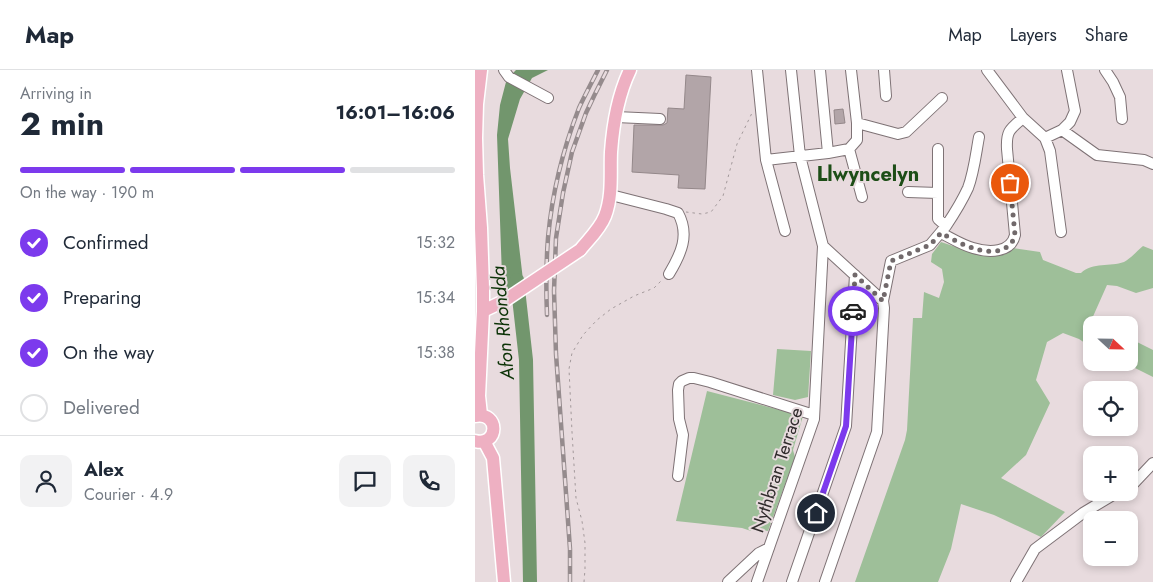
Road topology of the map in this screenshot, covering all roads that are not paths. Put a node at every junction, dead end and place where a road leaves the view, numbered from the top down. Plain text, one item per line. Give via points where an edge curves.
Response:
1 (481, 70) edge
2 (630, 70) edge
3 (760, 70) edge
4 (791, 70) edge
5 (820, 70) edge
6 (851, 70) edge
7 (884, 70) edge
8 (987, 70) edge
9 (1067, 70) edge
10 (1105, 70) edge
11 (507, 74) edge
12 (887, 96) dead end
13 (548, 98) dead end
14 (942, 98) dead end
15 (615, 117) junction
16 (1023, 118) junction
17 (660, 119) dead end
18 (1122, 119) dead end
19 (857, 123) junction
20 (1062, 130) junction
21 (979, 137) dead end
22 (1045, 138) junction
23 (849, 148) junction
24 (938, 149) dead end
25 (828, 153) junction
26 (800, 156) junction
27 (767, 160) junction
28 (1153, 164) edge
29 (908, 192) dead end
30 (938, 193) junction
31 (611, 195) junction
32 (862, 197) dead end
33 (944, 230) junction
34 (785, 231) dead end
35 (1061, 232) dead end
36 (823, 246) junction
37 (479, 272) edge
38 (669, 274) road end
39 (855, 275) junction
40 (883, 301) junction
41 (483, 311) junction
42 (814, 415) junction
43 (478, 416) edge
44 (480, 441) edge
45 (1153, 463) edge
46 (678, 476) dead end
47 (1138, 478) edge
48 (1103, 501) edge
49 (769, 548) junction
50 (504, 582) edge
51 (728, 582) edge
52 (757, 582) edge
53 (792, 582) edge
54 (825, 582) edge
55 (1016, 582) edge

1 - 37 main road via 476,138 481,228
2 - 15 main road
3 - 27 street
4 - 26 street, Nythbran Terrace
5 - 25 street
6 - 19 street
7 - 12 street
8 - 16 street
9 - 20 street via 1075,111
10 - 18 street via 1120,97
11 - 13 street
14 - 19 street via 907,132 898,134
15 - 17 street
15 - 31 main road
16 - 22 street
16 - 33 street via 1007,137 1014,241 1006,249 973,249
19 - 23 street via 857,140
20 - 22 street
20 - 28 street via 1097,155 1144,160
21 - 33 street via 968,186
22 - 35 street via 1050,150
23 - 25 street
23 - 32 street
24 - 30 street
25 - 26 street
26 - 27 street
26 - 36 street, Nythbran Terrace
27 - 34 street
29 - 30 street
30 - 33 street via 938,219
31 - 38 street via 678,214 683,222 684,239 679,258
31 - 41 main road, bridge via 597,230 579,250 504,301
33 - 40 street via 930,245 891,261
36 - 39 street
36 - 42 street, Nythbran Terrace
37 - 41 main road
39 - 40 street
39 - 53 street via 846,426
40 - 54 street via 877,432
41 - 43 main road
42 - 46 street via 710,382 685,379 678,390 683,435
42 - 49 street, Nythbran Terrace
43 - 44 main road via 491,420 494,429 490,438
44 - 50 main road via 493,458
45 - 47 street
48 - 55 street via 1035,549
49 - 51 street via 759,552
49 - 52 street, Nythbran Terrace

